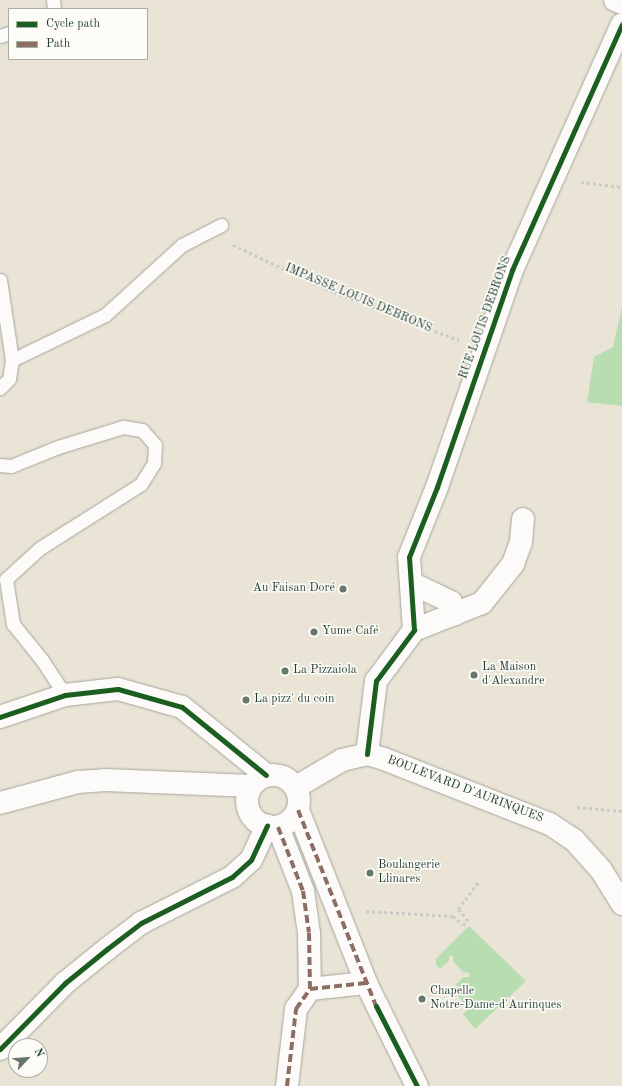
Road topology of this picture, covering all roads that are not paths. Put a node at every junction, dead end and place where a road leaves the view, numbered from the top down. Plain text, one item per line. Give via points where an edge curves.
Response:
1 (615, 0) edge
2 (622, 3) edge
3 (622, 24) edge
4 (221, 225) road end
5 (0, 280) edge
6 (12, 360) junction
7 (0, 388) edge
8 (0, 465) edge
9 (523, 519) dead end
10 (411, 583) junction
11 (456, 614) junction
12 (414, 630) junction
13 (64, 695) junction
14 (0, 717) edge
15 (367, 754) junction
16 (258, 780) junction
17 (296, 787) junction
18 (0, 803) edge
19 (298, 810) junction
20 (273, 826) junction
21 (622, 904) edge
22 (366, 983) junction
23 (310, 989) junction
24 (0, 1049) edge
25 (287, 1086) edge
26 (417, 1086) edge

1 - 2 street
3 - 10 street, RUE LOUIS DEBRONS via 512,270 437,487 409,558
4 - 6 lane via 182,245 105,315
5 - 6 lane
6 - 7 lane via 10,379
8 - 13 lane via 11,466 58,447 123,427 142,430 155,444 154,463 141,484 40,548 6,579 13,624 42,660
9 - 11 street via 521,542 514,564 482,602
10 - 11 street via 451,602
10 - 12 street
11 - 12 street
12 - 15 street via 376,681
13 - 14 street
13 - 16 street via 118,689 182,707
15 - 17 street via 342,760
15 - 21 street, BOULEVARD D'AURINQUES via 550,824 574,840 601,870
16 - 17 street via 283,776
16 - 18 street via 78,782
16 - 20 street via 248,794 249,811 254,818
17 - 19 street via 299,794
19 - 20 street via 294,818
19 - 22 street
20 - 23 street via 303,891 309,933
20 - 24 street via 251,860 232,876 141,923 112,944 65,983
22 - 23 street
22 - 26 street
23 - 25 street via 296,1009

